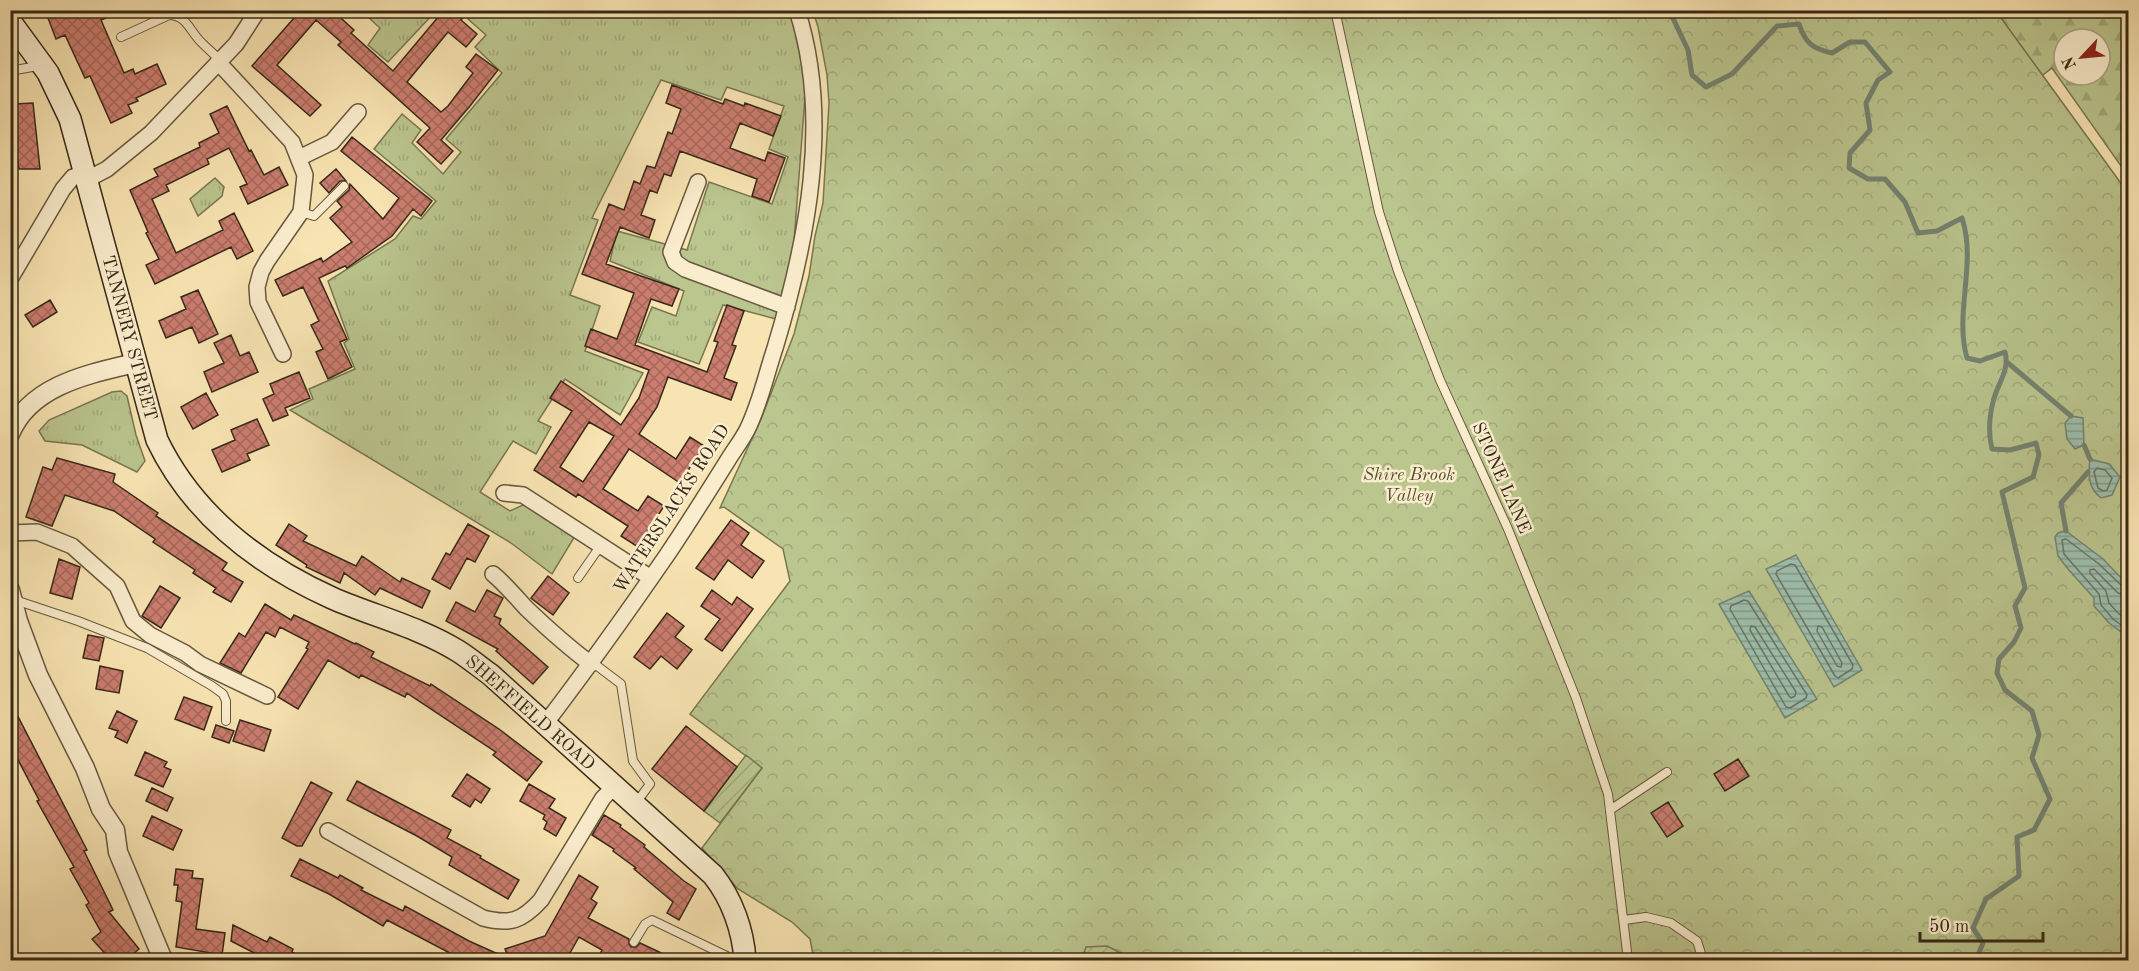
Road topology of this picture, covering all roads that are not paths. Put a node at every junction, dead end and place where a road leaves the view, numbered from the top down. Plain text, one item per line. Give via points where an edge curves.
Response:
1 (258, 10) edge
2 (797, 10) edge
3 (1335, 10) edge
4 (10, 21) edge
5 (121, 36) dead end
6 (40, 60) junction
7 (219, 61) junction
8 (10, 71) edge
9 (358, 112) dead end
10 (299, 158) junction
11 (86, 177) junction
12 (698, 182) dead end
13 (344, 186) dead end
14 (301, 212) junction
15 (10, 279) edge
16 (787, 307) junction
17 (283, 354) dead end
18 (135, 363) junction
19 (11, 432) edge
20 (504, 493) dead end
21 (189, 494) joint
22 (10, 533) edge
23 (602, 544) junction
24 (493, 574) dead end
25 (578, 578) dead end
26 (651, 578) junction
27 (12, 595) edge
28 (592, 663) junction
29 (267, 696) dead end
30 (226, 721) dead end
31 (545, 724) junction
32 (1667, 772) dead end
33 (615, 786) junction
34 (634, 805) junction
35 (1610, 810) junction
36 (328, 831) dead end
37 (1624, 920) junction
38 (634, 942) dead end
39 (745, 959) edge
40 (163, 960) edge
41 (1628, 960) edge
42 (1703, 960) edge

1 - 7 street via 236,45
2 - 16 street, WATERSLACKS ROAD via 814,93 810,182
3 - 35 lane, STONE LANE via 1379,212 1398,272 1576,698
4 - 6 main road, TANNERY STREET
5 - 7 lane via 176,15
6 - 8 lane via 32,67
6 - 11 main road, TANNERY STREET via 70,119
7 - 10 street via 292,142
7 - 11 street via 151,133 107,169
9 - 10 street via 332,142
10 - 14 street via 305,175
11 - 15 street via 73,177 63,189
11 - 18 main road, TANNERY STREET
12 - 16 street via 671,252 675,262
13 - 14 lane via 314,216
14 - 17 street via 272,252 257,287 258,302
16 - 26 street, WATERSLACKS ROAD via 747,430
18 - 19 street via 55,387 22,414
18 - 21 main road, TANNERY STREET via 157,440 168,465
20 - 23 street via 524,495
21 - 31 main road, SHEFFIELD ROAD via 224,530 274,567 332,598 457,651 491,675
22 - 29 street via 37,532 72,546 117,586 133,621 150,635
23 - 25 lane
23 - 26 street
24 - 28 street via 560,640
26 - 28 street, WATERSLACKS ROAD
27 - 30 lane via 147,648 212,686 226,701
27 - 40 street via 38,675 101,809 115,830 118,852
28 - 31 street, WATERSLACKS ROAD
28 - 34 lane via 621,684 633,761 650,784
31 - 33 main road, SHEFFIELD ROAD
32 - 35 lane
33 - 34 main road, SHEFFIELD ROAD
33 - 36 street via 603,798 541,900 525,915 507,922 483,918
34 - 39 main road, SHEFFIELD ROAD via 713,875 726,892
35 - 37 lane, STONE LANE
37 - 41 lane, STONE LANE
37 - 42 lane via 1646,917 1671,923 1697,941
38 - 39 lane via 652,920 733,959

